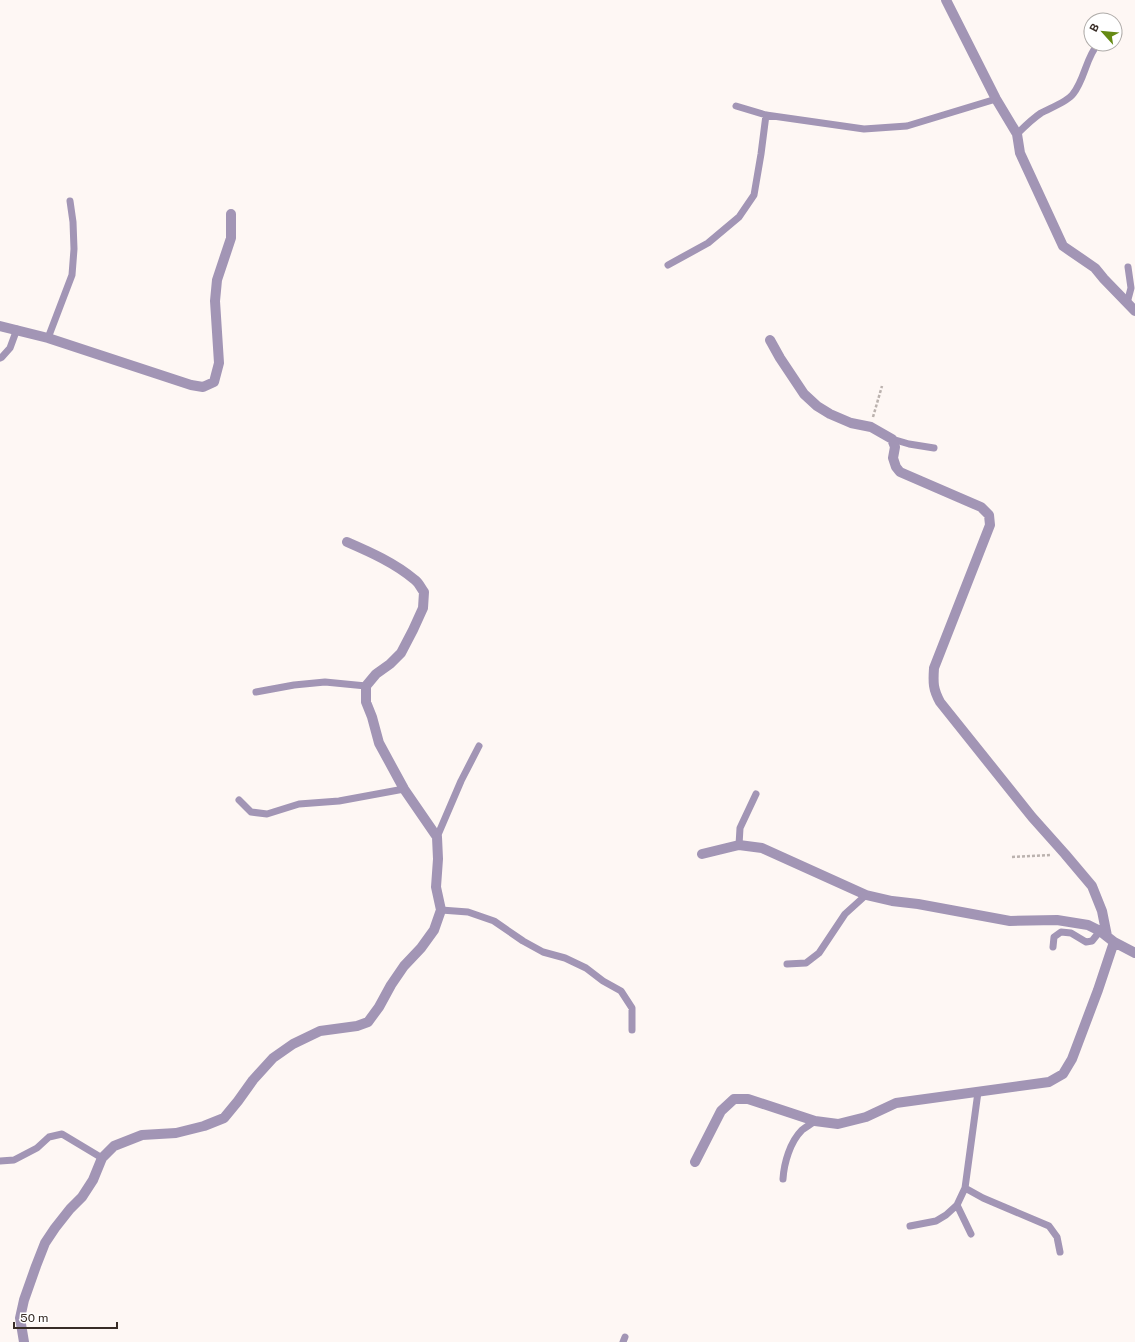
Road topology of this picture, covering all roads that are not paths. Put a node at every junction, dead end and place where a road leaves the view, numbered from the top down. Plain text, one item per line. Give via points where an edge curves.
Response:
1 (946, 0) edge
2 (1092, 52) edge
3 (996, 99) junction
4 (736, 106) dead end
5 (766, 116) junction
6 (1017, 134) junction
7 (70, 201) dead end
8 (231, 214) dead end
9 (668, 265) dead end
10 (1128, 267) dead end
11 (1127, 303) junction
12 (1135, 311) edge
13 (0, 326) edge
14 (17, 329) junction
15 (48, 338) junction
16 (770, 340) dead end
17 (0, 358) edge
18 (892, 439) junction
19 (934, 448) dead end
20 (347, 542) dead end
21 (366, 686) junction
22 (256, 692) dead end
23 (479, 746) dead end
24 (404, 789) junction
25 (756, 794) dead end
26 (239, 800) dead end
27 (437, 837) junction
28 (740, 845) junction
29 (702, 854) dead end
30 (866, 895) junction
31 (441, 910) junction
32 (1107, 937) junction
33 (1053, 947) dead end
34 (1135, 953) edge
35 (787, 964) dead end
36 (632, 1030) dead end
37 (978, 1092) junction
38 (815, 1121) junction
39 (102, 1158) junction
40 (0, 1161) edge
41 (695, 1162) dead end
42 (783, 1179) dead end
43 (965, 1188) junction
44 (957, 1205) junction
45 (910, 1226) dead end
46 (971, 1234) dead end
47 (1060, 1252) dead end
48 (24, 1342) edge

1 - 3 street
2 - 6 lane via 1086,70 1070,97 1039,114
3 - 5 lane via 907,126 864,129
3 - 6 street
4 - 5 lane
5 - 9 lane via 754,195 739,217 708,243
6 - 11 street via 1020,153 1063,246 1095,268
7 - 15 lane via 74,249 72,275
8 - 15 street via 231,238 218,280 216,301 219,363 214,382 203,387 191,385
10 - 11 lane via 1131,288
11 - 12 street
13 - 14 street
14 - 15 street
14 - 17 lane via 10,348
16 - 18 street via 804,394 817,406 851,423 871,427
18 - 19 lane
18 - 32 street via 895,447 893,458 900,472 980,507 989,515 988,530 934,668 934,692 1005,784 1092,886 1102,911
20 - 21 street via 393,565 416,581 424,592 423,608 401,653
21 - 22 lane via 325,682
21 - 24 street via 366,702 379,743
23 - 27 lane
24 - 26 lane via 339,801 299,804 267,814 251,812
24 - 27 street
25 - 28 lane via 740,828
27 - 31 street via 436,888
28 - 29 street
28 - 30 street via 762,848
30 - 32 street via 1010,921 1057,920 1088,926
30 - 35 lane via 845,914 819,953 806,963
31 - 36 lane via 468,912 494,921 543,952 565,958 586,968 621,991 632,1008
31 - 39 street via 434,930 390,985 368,1022 320,1031 293,1044 273,1058 224,1118 176,1133 142,1134 114,1146
32 - 33 lane via 1086,942 1070,933 1061,932 1054,937
32 - 34 street
32 - 37 street via 1098,990 1072,1059 1063,1074 1048,1082
37 - 38 street via 896,1103 866,1116 838,1124
37 - 43 lane
38 - 41 street via 748,1099 734,1099 721,1111
38 - 42 lane via 802,1131 791,1146
39 - 40 lane via 62,1134 49,1137 37,1148 14,1160
39 - 48 street via 93,1180 55,1228 36,1266 20,1318
43 - 44 lane
43 - 47 lane via 1049,1226 1057,1237
44 - 45 lane via 936,1221
44 - 46 lane

